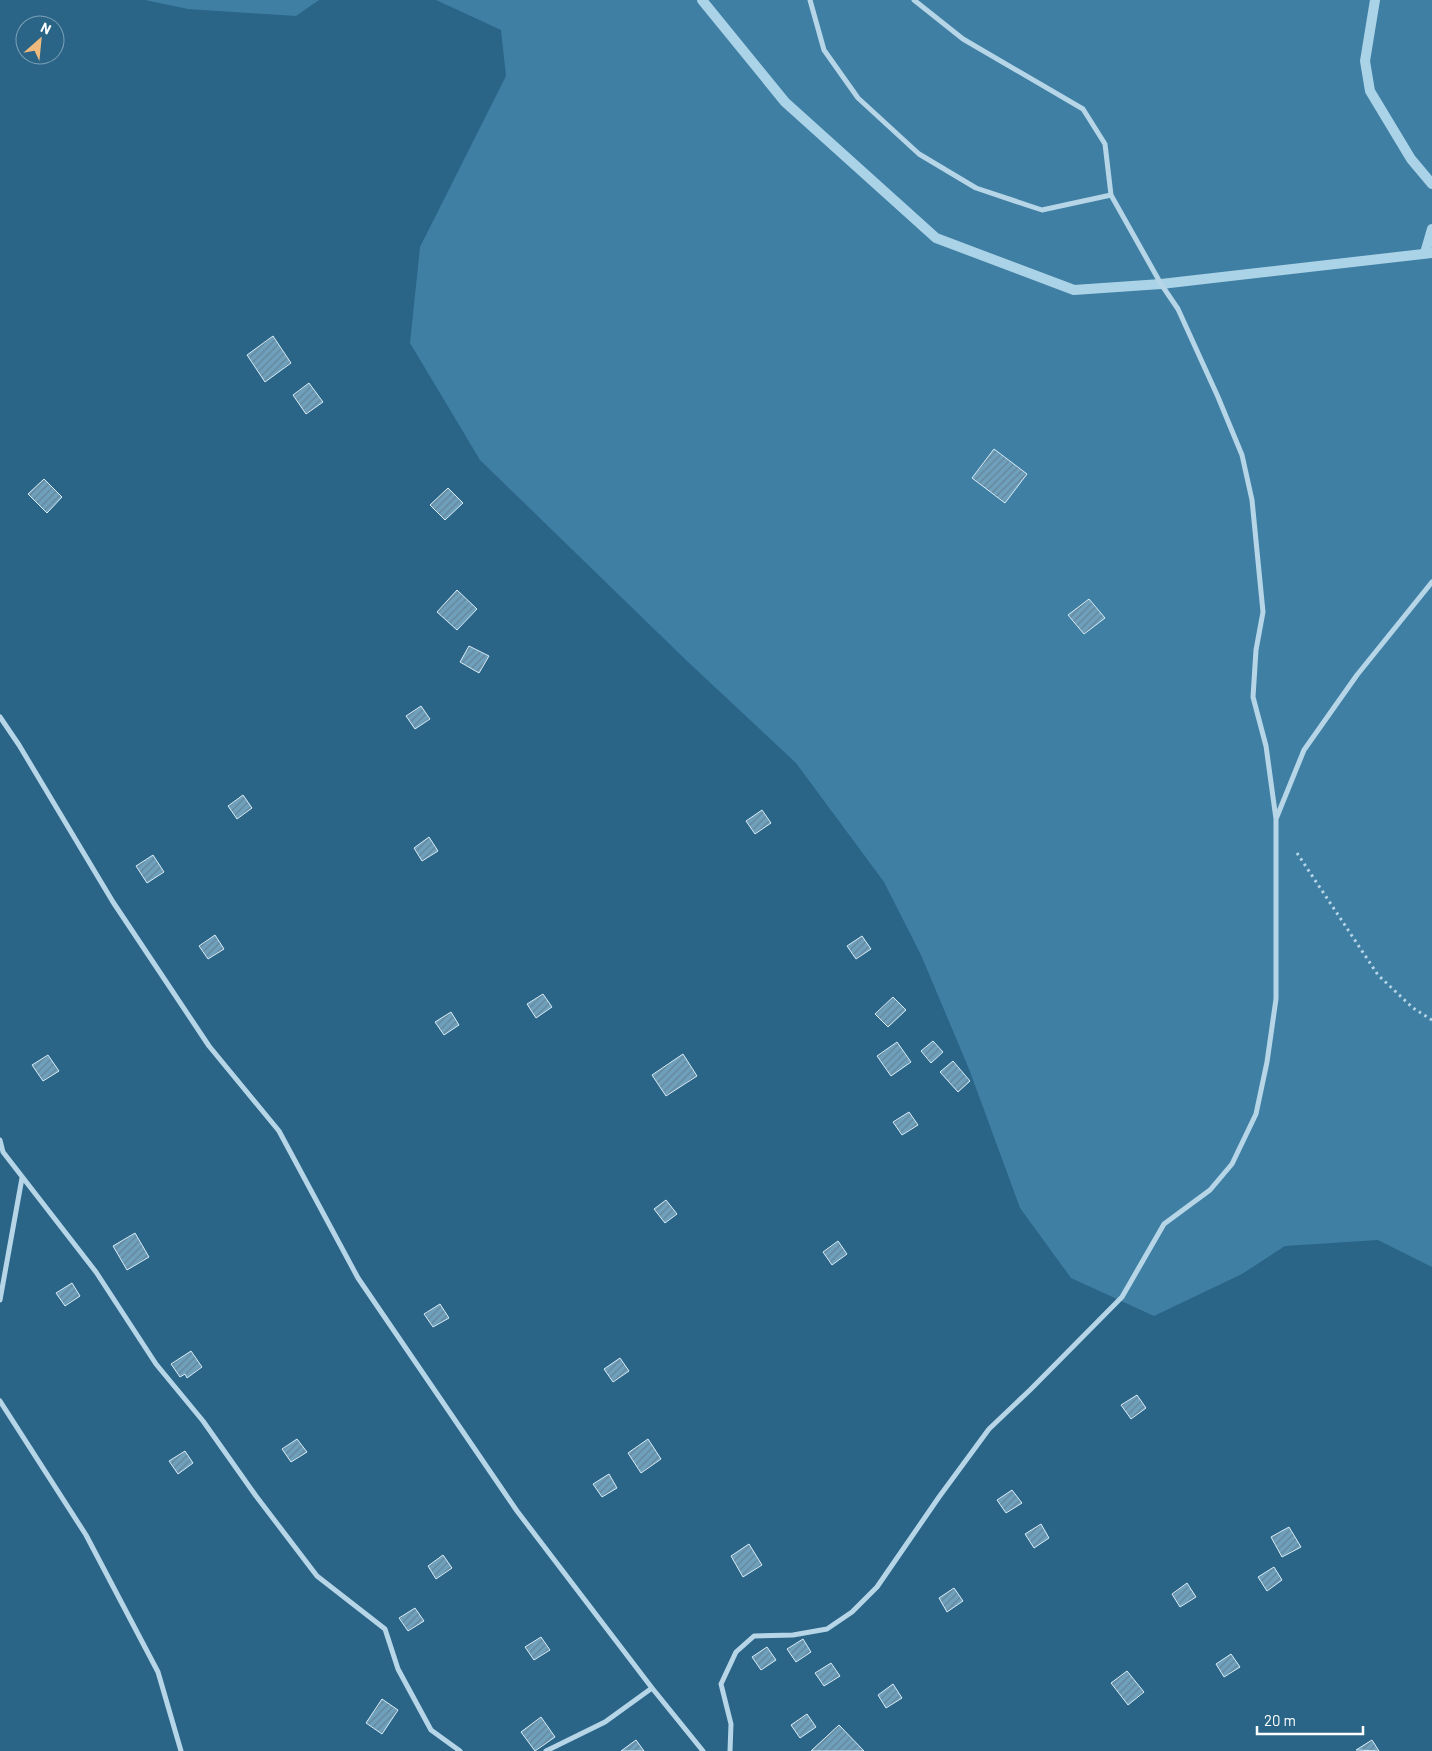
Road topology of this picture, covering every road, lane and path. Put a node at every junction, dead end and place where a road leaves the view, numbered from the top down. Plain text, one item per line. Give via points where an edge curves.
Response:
1 (810, 0) edge
2 (914, 0) edge
3 (1111, 195) junction
4 (1432, 582) edge
5 (0, 717) edge
6 (1276, 819) junction
7 (1296, 852) dead end
8 (1432, 1020) edge
9 (0, 1140) edge
10 (22, 1178) junction
11 (0, 1300) edge
12 (0, 1402) edge
13 (652, 1688) junction
14 (181, 1751) edge
15 (460, 1751) edge
16 (546, 1751) edge
17 (703, 1751) edge
18 (730, 1751) edge

1 - 3 street via 824,50 858,98 919,154 976,188 1042,210
2 - 3 street via 963,39 1083,109 1105,144
3 - 6 street via 1178,309 1242,455 1252,500 1263,612 1256,650 1253,697 1266,746
4 - 6 street via 1357,675 1304,750
5 - 13 street via 113,902 209,1046 279,1131 358,1278 517,1511
6 - 18 street via 1276,998 1256,1114 1232,1164 1210,1190 1164,1224 1122,1297 990,1429 878,1587 852,1612 827,1629 793,1635 754,1636 736,1652 721,1684 731,1724
7 - 8 path via 1378,975 1413,1008
9 - 10 street via 3,1152
10 - 11 street
10 - 15 street via 96,1272 156,1364 317,1576 385,1629 398,1669 430,1730
12 - 14 street via 86,1535 158,1672
13 - 16 street via 605,1722
13 - 17 street

